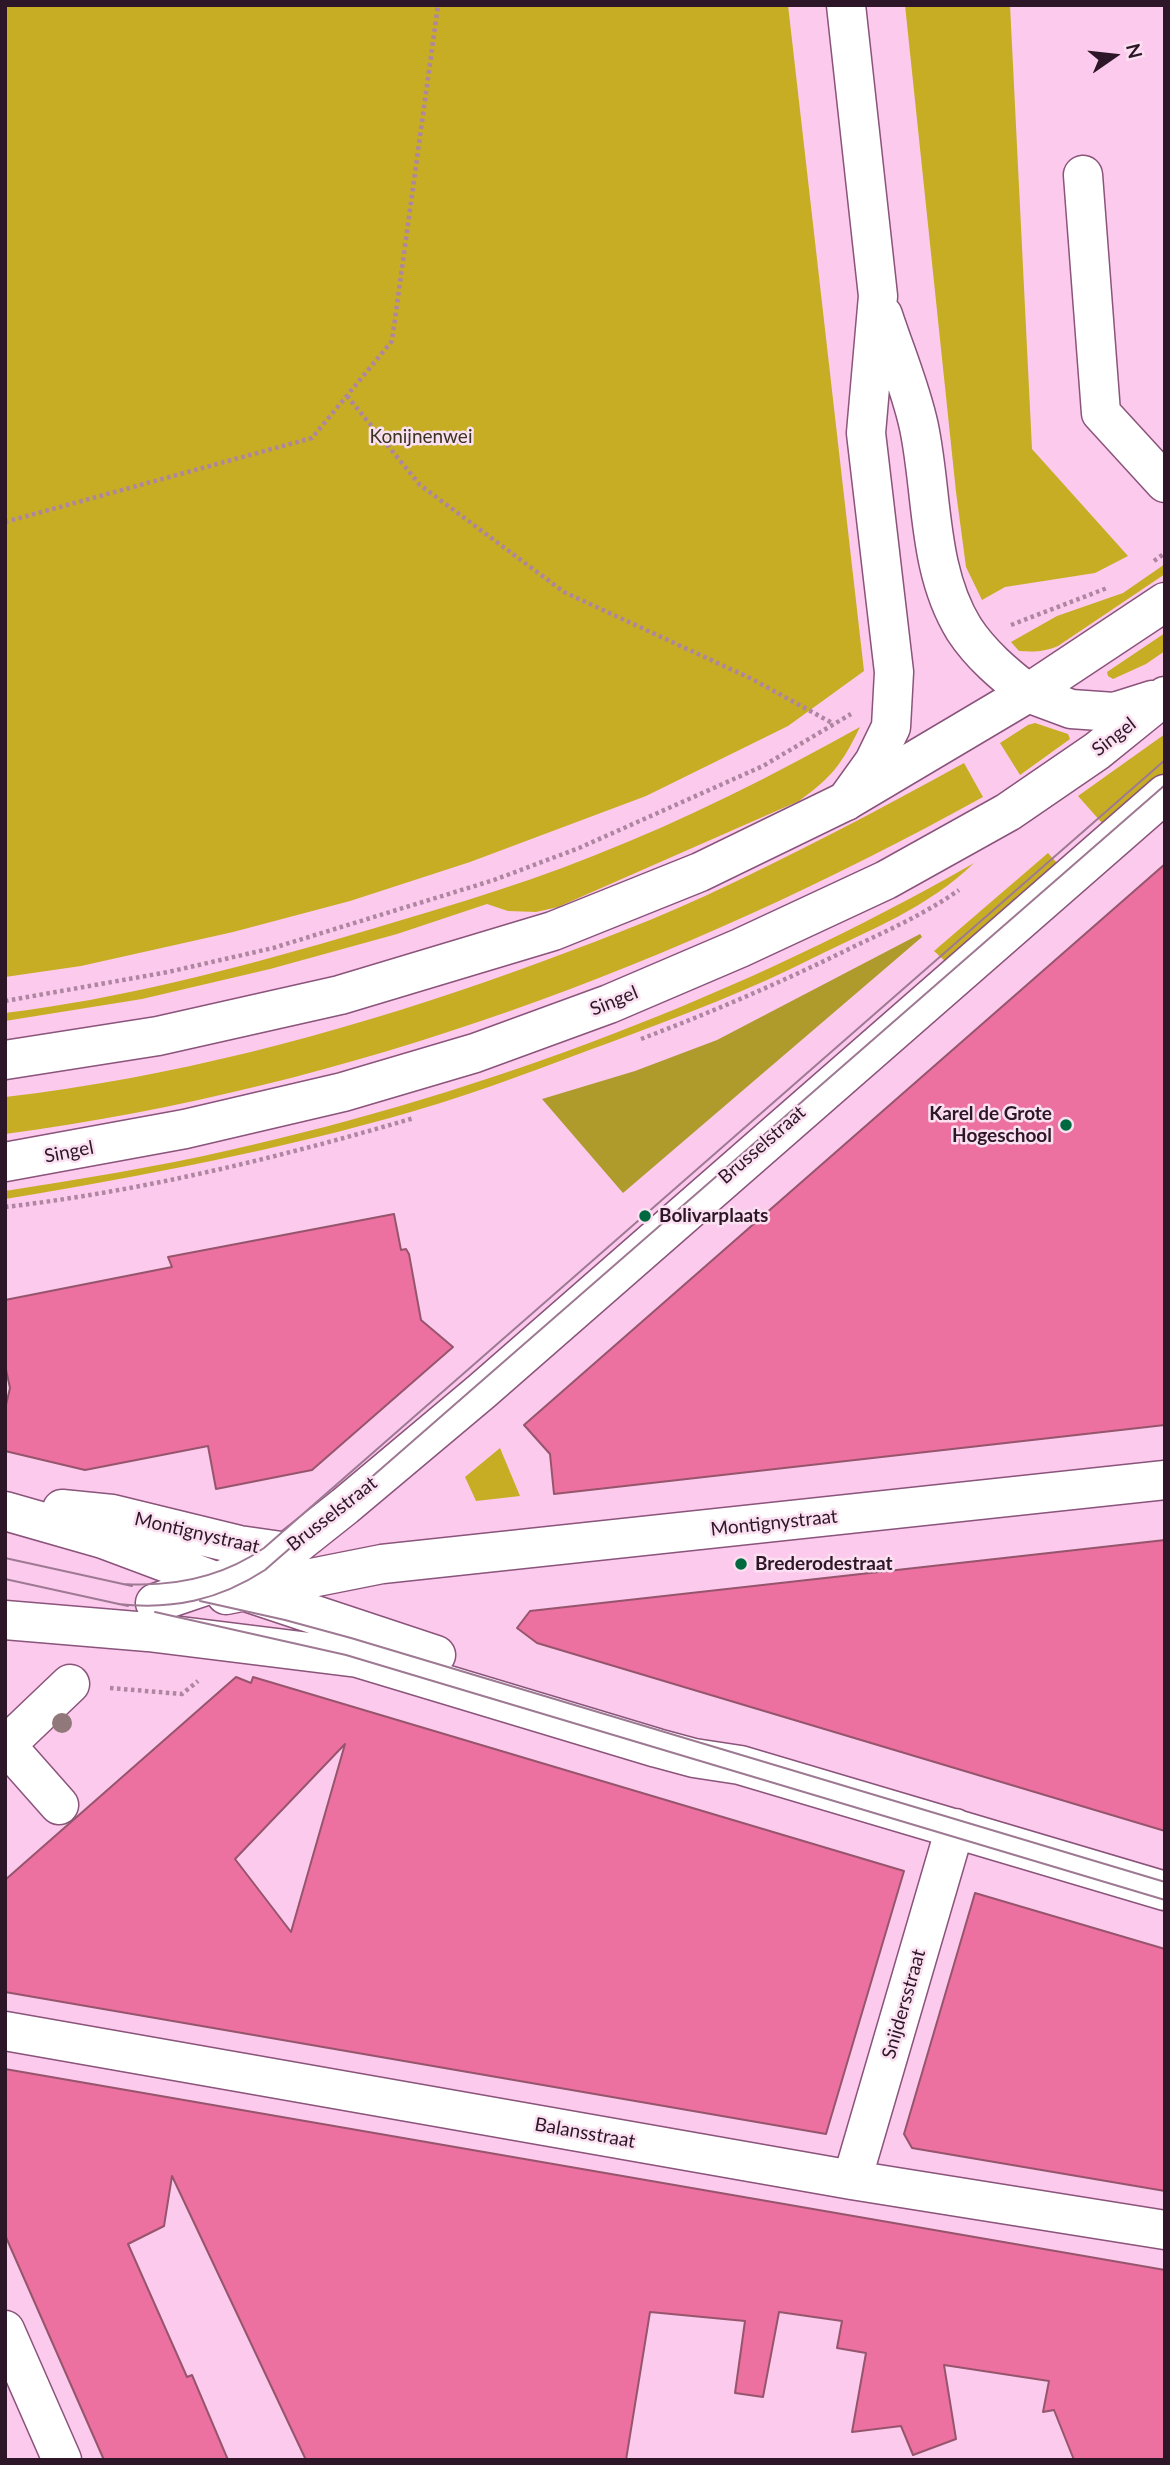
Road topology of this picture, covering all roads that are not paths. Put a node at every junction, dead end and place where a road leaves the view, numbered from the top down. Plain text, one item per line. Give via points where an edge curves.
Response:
1 (846, 5) edge
2 (1083, 175) dead end
3 (878, 296) junction
4 (1165, 483) edge
5 (1165, 602) edge
6 (1028, 693) junction
7 (1165, 696) edge
8 (1165, 794) edge
9 (846, 801) junction
10 (5, 1060) edge
11 (5, 1162) edge
12 (1165, 1480) edge
13 (8, 1512) edge
14 (286, 1552) junction
15 (382, 1564) junction
16 (231, 1587) junction
17 (5, 1619) edge
18 (69, 1684) road end
19 (6, 1745) edge
20 (740, 1765) junction
21 (59, 1805) dead end
22 (955, 1828) junction
23 (1165, 1891) edge
24 (5, 2031) edge
25 (852, 2180) junction
26 (1165, 2230) edge
27 (5, 2330) edge
28 (62, 2460) edge

1 - 3 main road
2 - 4 main road via 1101,413
3 - 6 main road via 919,426 942,576 975,644
3 - 9 main road via 866,433 894,688 891,727 874,762
5 - 6 main road
6 - 7 main road via 1071,709 1114,712
6 - 9 main road
7 - 11 main road, Singel via 1097,751 1008,812 886,880 609,1004 475,1053 343,1092 186,1129
8 - 14 main road, Brusselstraat via 482,1391
9 - 10 main road via 700,872 553,931 340,995 158,1036
12 - 15 main road, Montignystraat
13 - 14 main road, Montignystraat via 68,1508 112,1514
13 - 16 main road, Montignystraat via 103,1539
14 - 15 main road, Montignystraat
14 - 16 main road, Brusselstraat
15 - 16 main road, Montignystraat
16 - 17 main road, Montignystraat via 155,1603
16 - 20 main road via 690,1740
17 - 20 main road, Montignystraat via 358,1658 657,1748
18 - 19 main road
19 - 21 main road
20 - 22 main road
22 - 23 main road
22 - 25 main road, Snijdersstraat
24 - 25 main road, Balansstraat
25 - 26 main road, Balansstraat
27 - 28 main road

